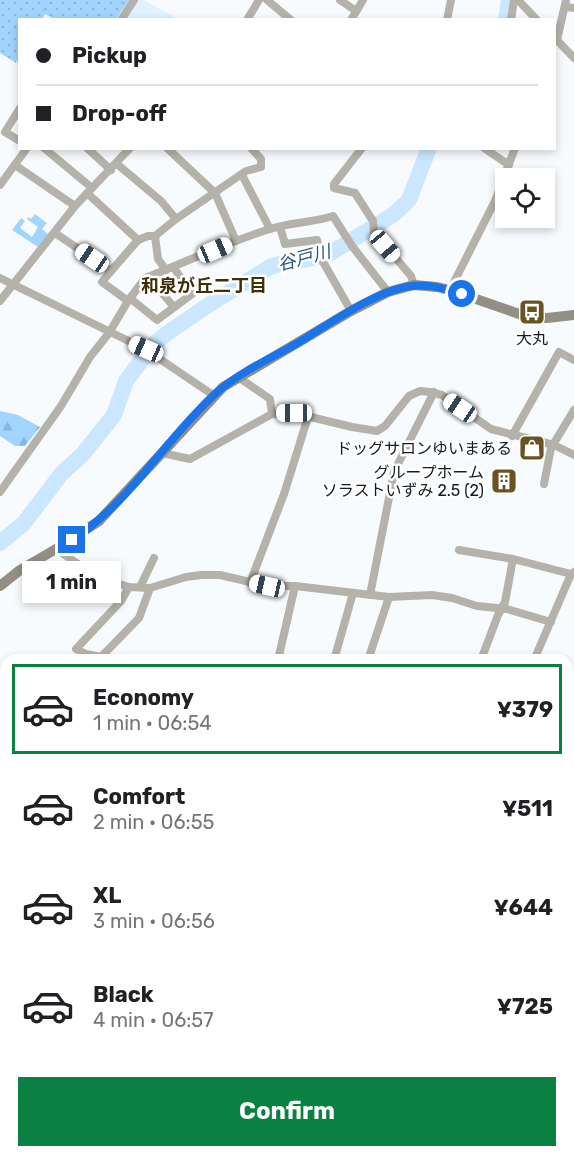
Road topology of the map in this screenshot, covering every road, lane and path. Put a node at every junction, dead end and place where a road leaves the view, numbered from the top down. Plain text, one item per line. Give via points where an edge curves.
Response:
1 (134, 0) edge
2 (259, 0) edge
3 (267, 0) edge
4 (340, 0) edge
5 (363, 0) edge
6 (451, 0) edge
7 (516, 0) edge
8 (566, 4) edge
9 (574, 8) edge
10 (356, 11) junction
11 (122, 18) edge
12 (248, 18) edge
13 (289, 18) edge
14 (352, 18) edge
15 (447, 18) edge
16 (512, 18) edge
17 (535, 18) edge
18 (556, 39) edge
19 (574, 58) edge
20 (18, 111) edge
21 (18, 140) edge
22 (26, 150) edge
23 (46, 150) edge
24 (90, 150) edge
25 (128, 150) edge
26 (169, 150) edge
27 (253, 150) edge
28 (360, 150) edge
29 (487, 150) edge
30 (514, 150) edge
31 (15, 165) junction
32 (509, 165) junction
33 (114, 167) junction
34 (242, 175) junction
35 (0, 185) edge
36 (90, 190) junction
37 (215, 194) junction
38 (75, 206) junction
39 (176, 219) junction
40 (280, 226) junction
41 (270, 229) junction
42 (55, 233) junction
43 (155, 236) junction
44 (138, 240) junction
45 (236, 241) junction
46 (170, 269) junction
47 (111, 271) junction
48 (148, 277) junction
49 (0, 278) edge
50 (13, 284) junction
51 (414, 285) junction
52 (450, 290) junction
53 (388, 292) junction
54 (129, 300) junction
55 (0, 301) edge
56 (174, 307) junction
57 (351, 311) junction
58 (574, 315) edge
59 (108, 333) junction
60 (574, 360) edge
61 (238, 377) junction
62 (434, 392) junction
63 (213, 396) junction
64 (574, 410) edge
65 (272, 414) junction
66 (308, 417) junction
67 (512, 436) junction
68 (554, 445) junction
69 (162, 453) junction
70 (574, 455) edge
71 (544, 484) dead end
72 (0, 492) edge
73 (56, 549) junction
74 (459, 550) dead end
75 (154, 558) dead end
76 (513, 559) junction
77 (572, 573) edge
78 (250, 583) junction
79 (0, 586) edge
80 (295, 586) junction
81 (129, 587) junction
82 (140, 587) junction
83 (150, 588) junction
84 (353, 593) junction
85 (370, 595) junction
86 (389, 597) junction
87 (503, 608) junction
88 (551, 622) junction
89 (81, 654) edge
90 (104, 654) edge
91 (279, 654) edge
92 (336, 654) edge
93 (370, 654) edge
94 (483, 654) edge
95 (537, 654) edge

1 - 11 street
2 - 12 street
3 - 13 street
4 - 10 street
5 - 10 street
6 - 15 street
7 - 16 street
7 - 17 street
8 - 9 street
8 - 18 street
10 - 14 street
18 - 19 street
20 - 21 street via 5,132
22 - 31 street
23 - 36 street
24 - 33 street
25 - 33 street
26 - 37 street
27 - 34 street via 261,159 261,167
28 - 51 street via 334,188 355,194 373,221 374,232 411,276
29 - 32 street
30 - 32 street
31 - 35 street
31 - 38 street
32 - 52 street
33 - 36 street
33 - 39 street via 161,201
34 - 37 street
34 - 41 street
36 - 38 street
36 - 44 street
37 - 39 street
37 - 45 street
38 - 42 street
39 - 43 street
40 - 41 street
40 - 53 street via 333,216
40 - 57 street via 285,244 317,240
41 - 45 street
42 - 47 street
42 - 50 street
43 - 44 street
43 - 46 street via 158,259
44 - 47 street
45 - 46 street
46 - 48 street
46 - 56 street via 192,294
47 - 54 street via 102,282
48 - 54 street
48 - 56 street
49 - 50 street
50 - 55 street
50 - 59 street
51 - 52 street
51 - 53 street
52 - 58 street via 525,316
53 - 57 street
54 - 56 street via 157,320
54 - 59 street
57 - 61 street
59 - 63 street via 146,349
59 - 72 street
60 - 67 street via 559,352
61 - 63 street
61 - 65 street via 270,399
62 - 66 street via 420,391 409,396 385,426 377,430
62 - 67 street via 491,429
62 - 85 street via 394,472
63 - 69 street
64 - 68 street
65 - 66 street
65 - 69 street via 190,459
66 - 78 street
67 - 68 street
68 - 70 street
68 - 71 street
69 - 73 street via 99,521
73 - 79 street
73 - 81 street via 97,577
74 - 76 street
75 - 82 street
76 - 77 street
76 - 87 street
77 - 88 street
78 - 80 street
78 - 83 street via 201,575
80 - 84 street
80 - 91 street
81 - 82 street
81 - 89 street via 121,601 75,649
82 - 83 street
83 - 90 street via 138,618
84 - 85 street
84 - 92 street
85 - 86 street
86 - 87 street via 432,596
86 - 93 street
87 - 88 street
87 - 94 street
88 - 95 street

